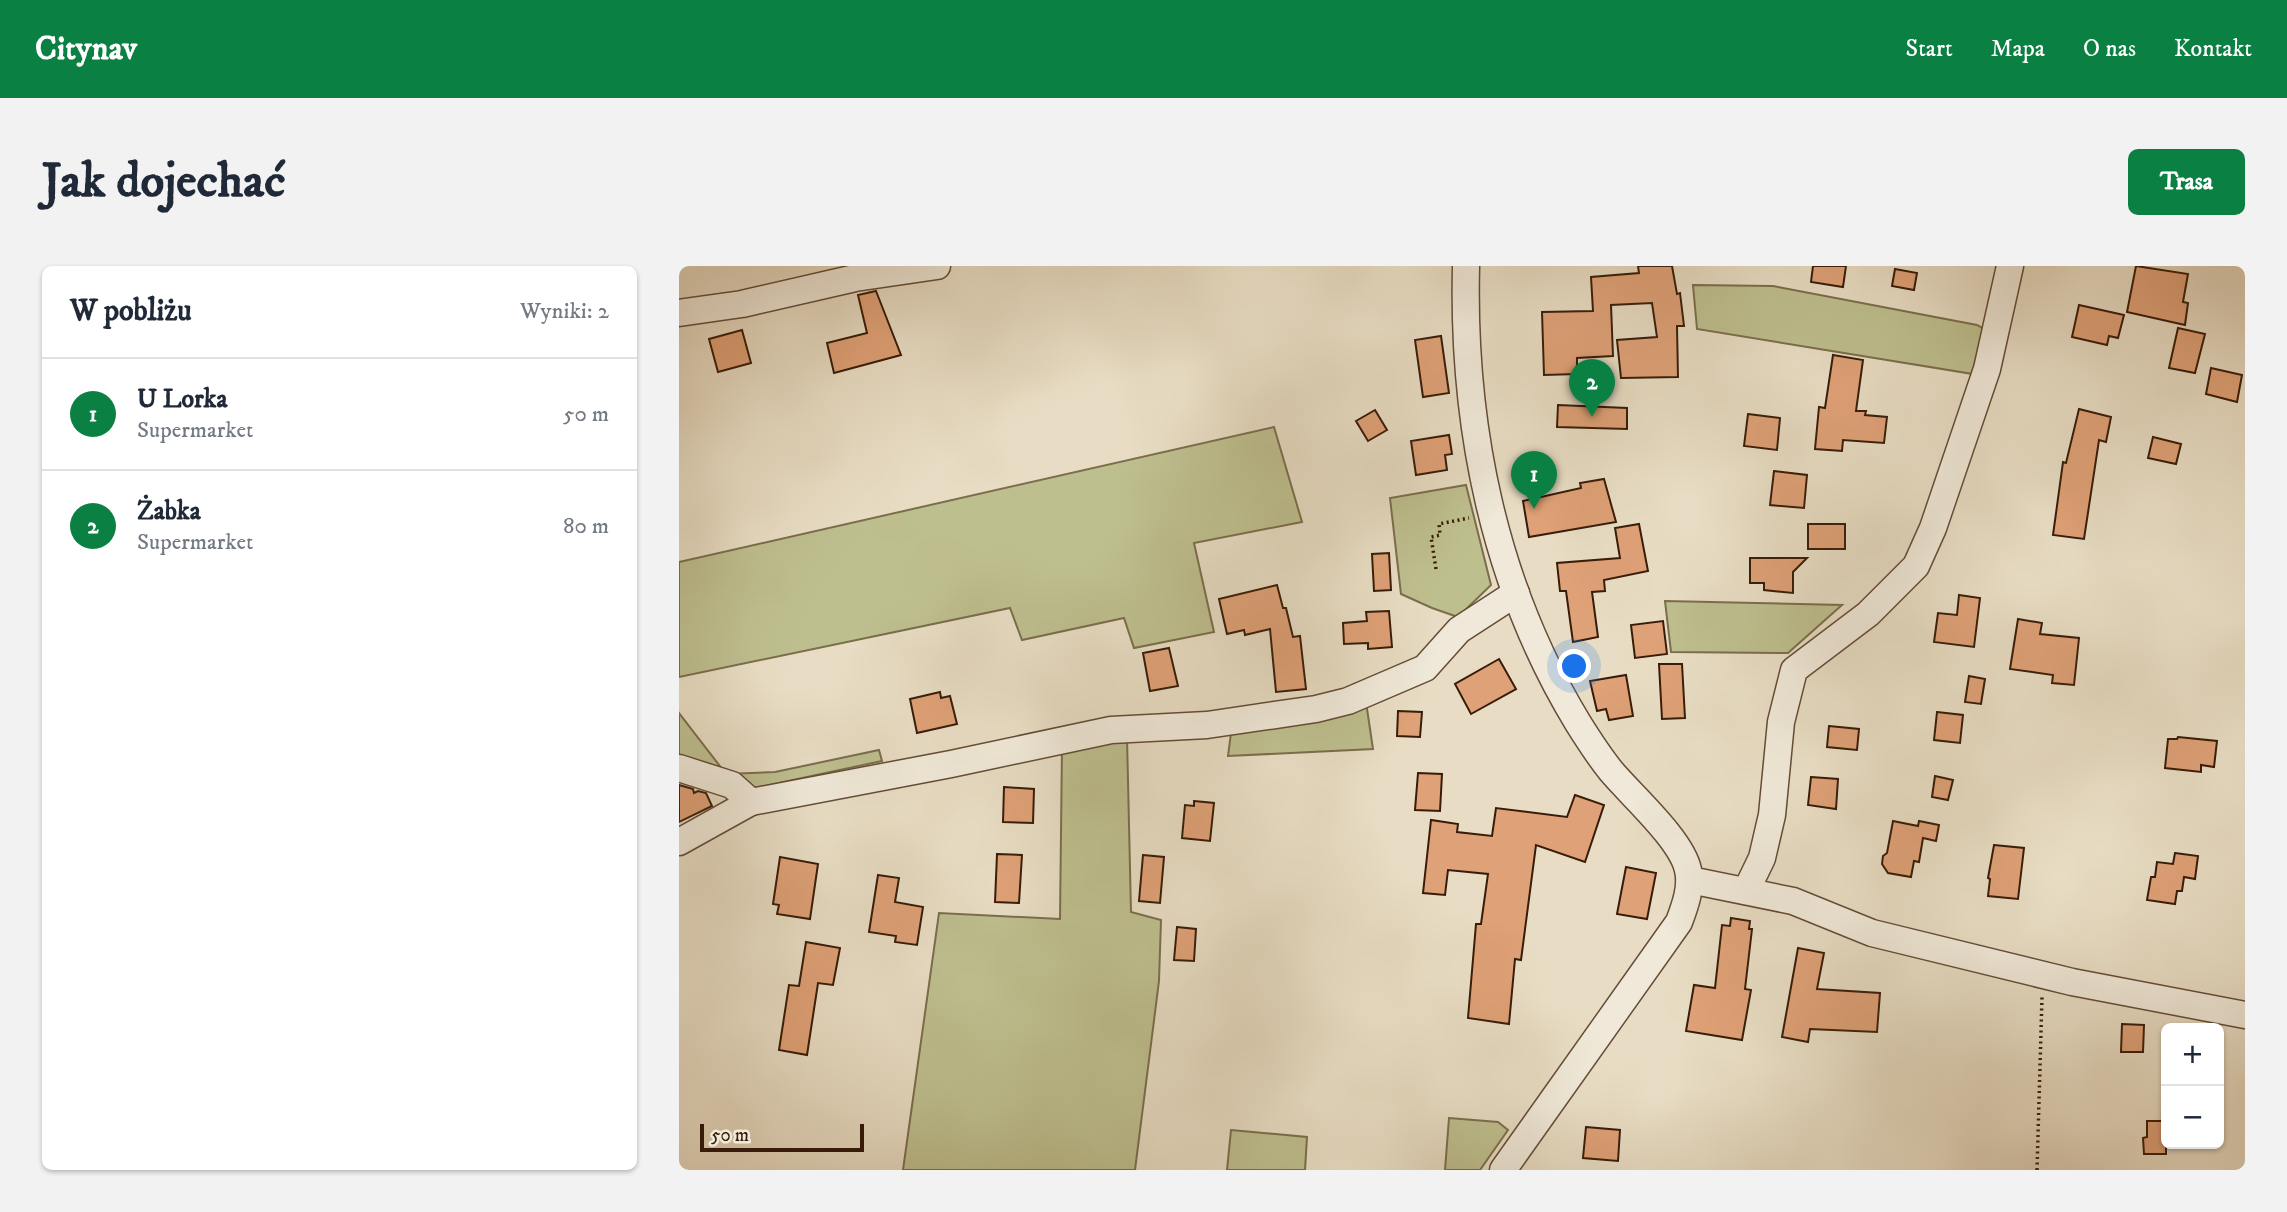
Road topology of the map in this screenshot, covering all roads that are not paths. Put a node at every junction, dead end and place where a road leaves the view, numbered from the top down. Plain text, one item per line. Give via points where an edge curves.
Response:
1 (937, 266) edge
2 (1466, 266) edge
3 (2010, 266) edge
4 (679, 313) edge
5 (1516, 593) junction
6 (679, 768) edge
7 (751, 802) junction
8 (679, 842) edge
9 (1690, 880) junction
10 (1746, 891) junction
11 (2245, 1015) edge
12 (1503, 1170) edge

1 - 4 street
2 - 5 street via 1470,386 1481,475
3 - 10 street via 1987,369 1916,566 1868,614 1794,670 1781,722 1770,825 1762,858
5 - 7 street via 1459,630 1425,668 1348,701 1207,725 1111,730
5 - 9 street via 1577,722 1608,767 1681,852
6 - 7 street via 732,785
7 - 8 street
9 - 10 street
9 - 12 street via 1679,922
10 - 11 street via 1793,901 1873,933 2042,974

